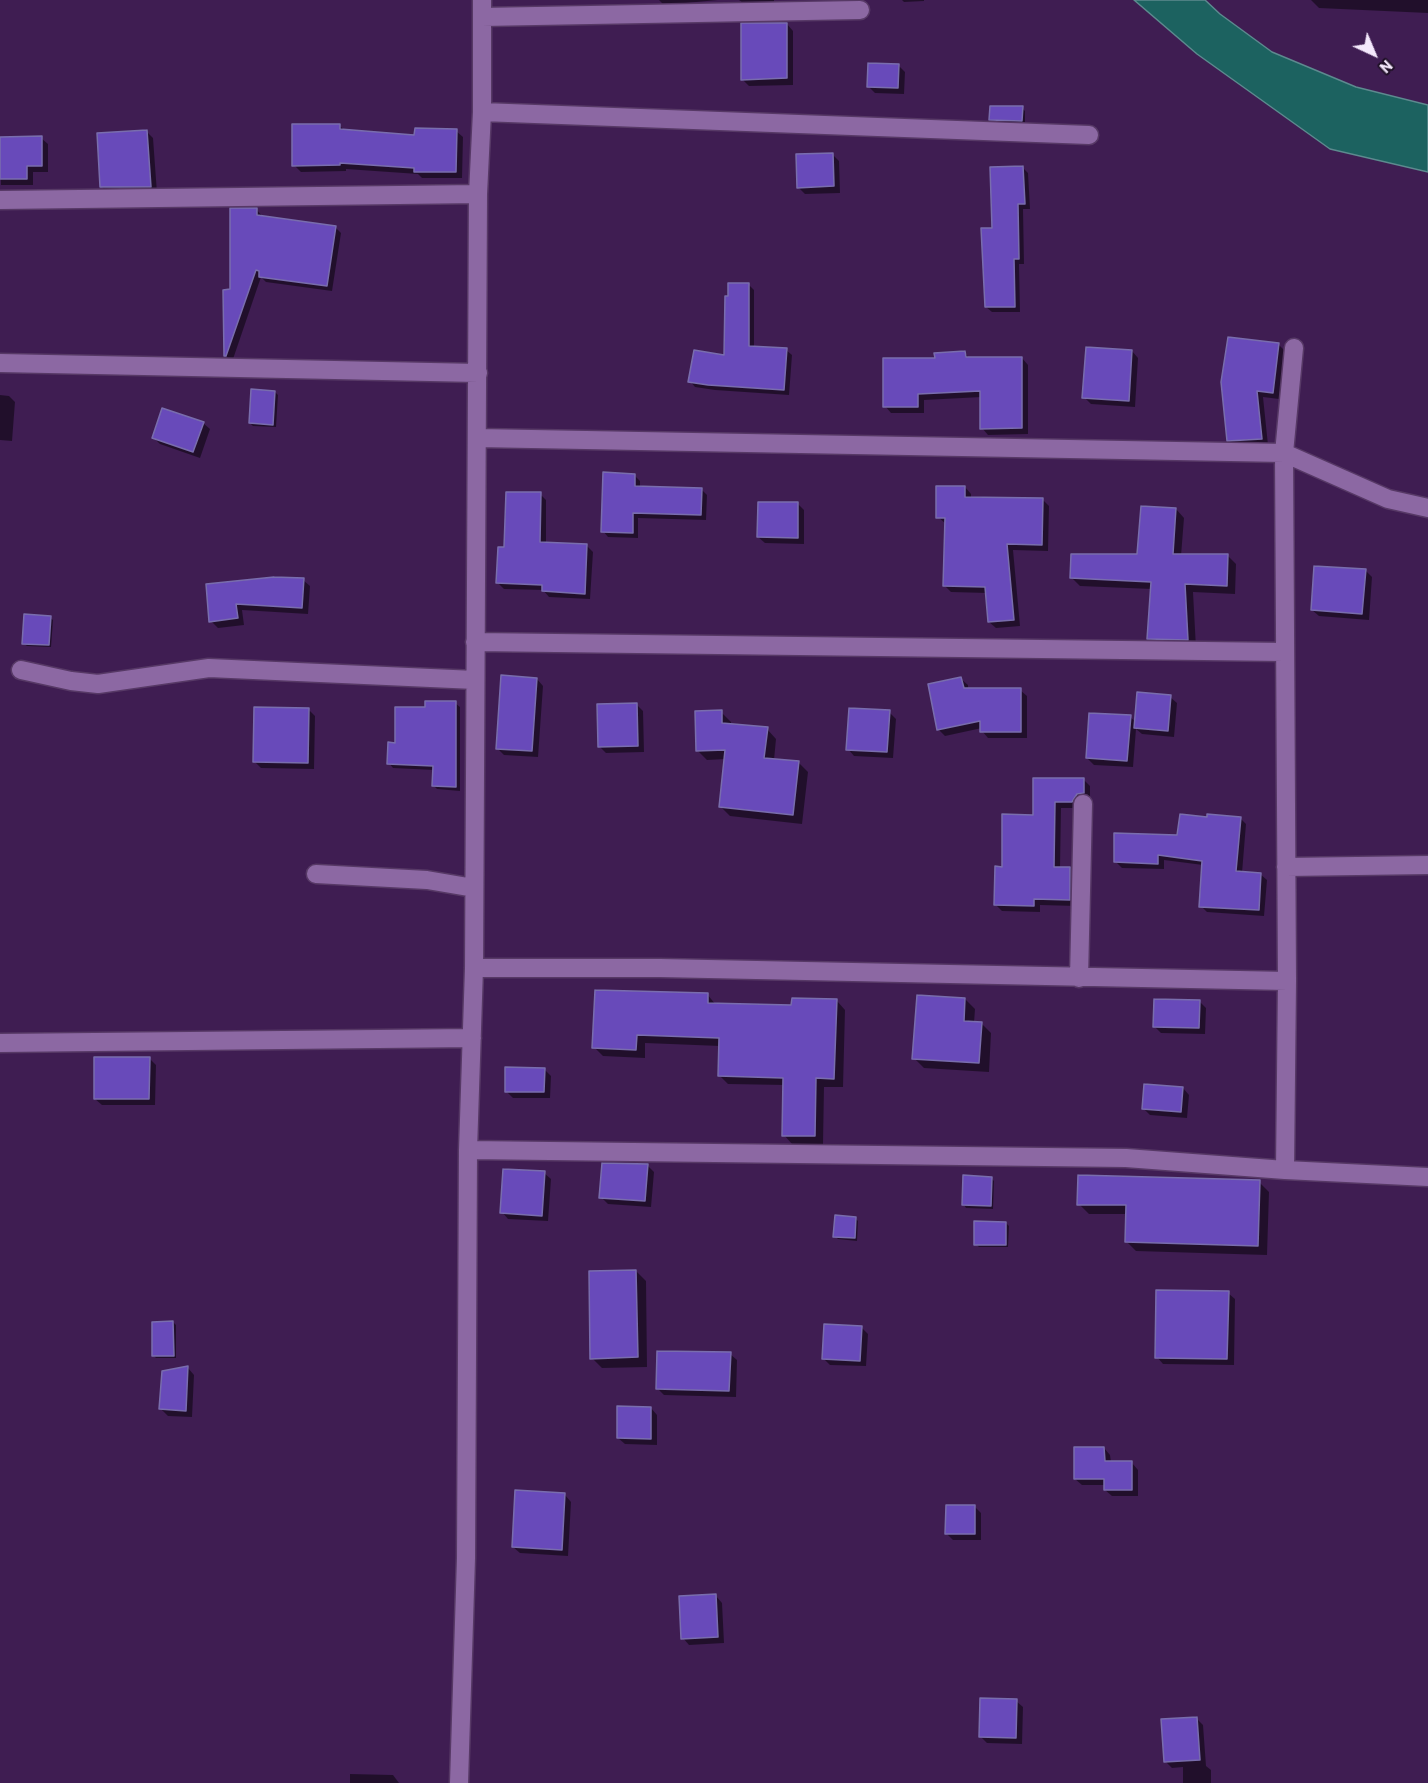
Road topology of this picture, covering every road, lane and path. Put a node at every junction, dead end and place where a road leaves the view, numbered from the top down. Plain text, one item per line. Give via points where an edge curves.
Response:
1 (482, 8) edge
2 (860, 10) dead end
3 (482, 112) junction
4 (1089, 135) dead end
5 (478, 194) junction
6 (0, 200) edge
7 (1294, 348) dead end
8 (0, 363) edge
9 (478, 373) junction
10 (478, 438) junction
11 (1284, 453) junction
12 (1428, 508) edge
13 (475, 642) junction
14 (1284, 652) junction
15 (21, 670) dead end
16 (475, 680) junction
17 (1083, 804) dead end
18 (1428, 865) edge
19 (1286, 867) junction
20 (316, 874) dead end
21 (474, 888) junction
22 (474, 968) junction
23 (1079, 978) junction
24 (1287, 981) junction
25 (472, 1038) junction
26 (0, 1043) edge
27 (468, 1150) junction
28 (1285, 1170) junction
29 (1428, 1177) edge
30 (459, 1783) edge

1 - 2 street
1 - 3 street
3 - 4 street
3 - 5 street
5 - 6 street
5 - 9 street
7 - 11 street
8 - 9 street
9 - 10 street
10 - 11 street
10 - 13 street
11 - 12 street via 1389,499
11 - 14 street
13 - 14 street
13 - 16 street
14 - 19 street
15 - 16 street via 98,684 209,668
16 - 21 street
17 - 23 street
18 - 19 street
19 - 24 street
20 - 21 street via 404,878
21 - 22 street
22 - 23 street
22 - 25 street
23 - 24 street
24 - 28 street
25 - 26 street
25 - 27 street
27 - 28 street via 1126,1158
27 - 30 street via 466,1558
28 - 29 street

